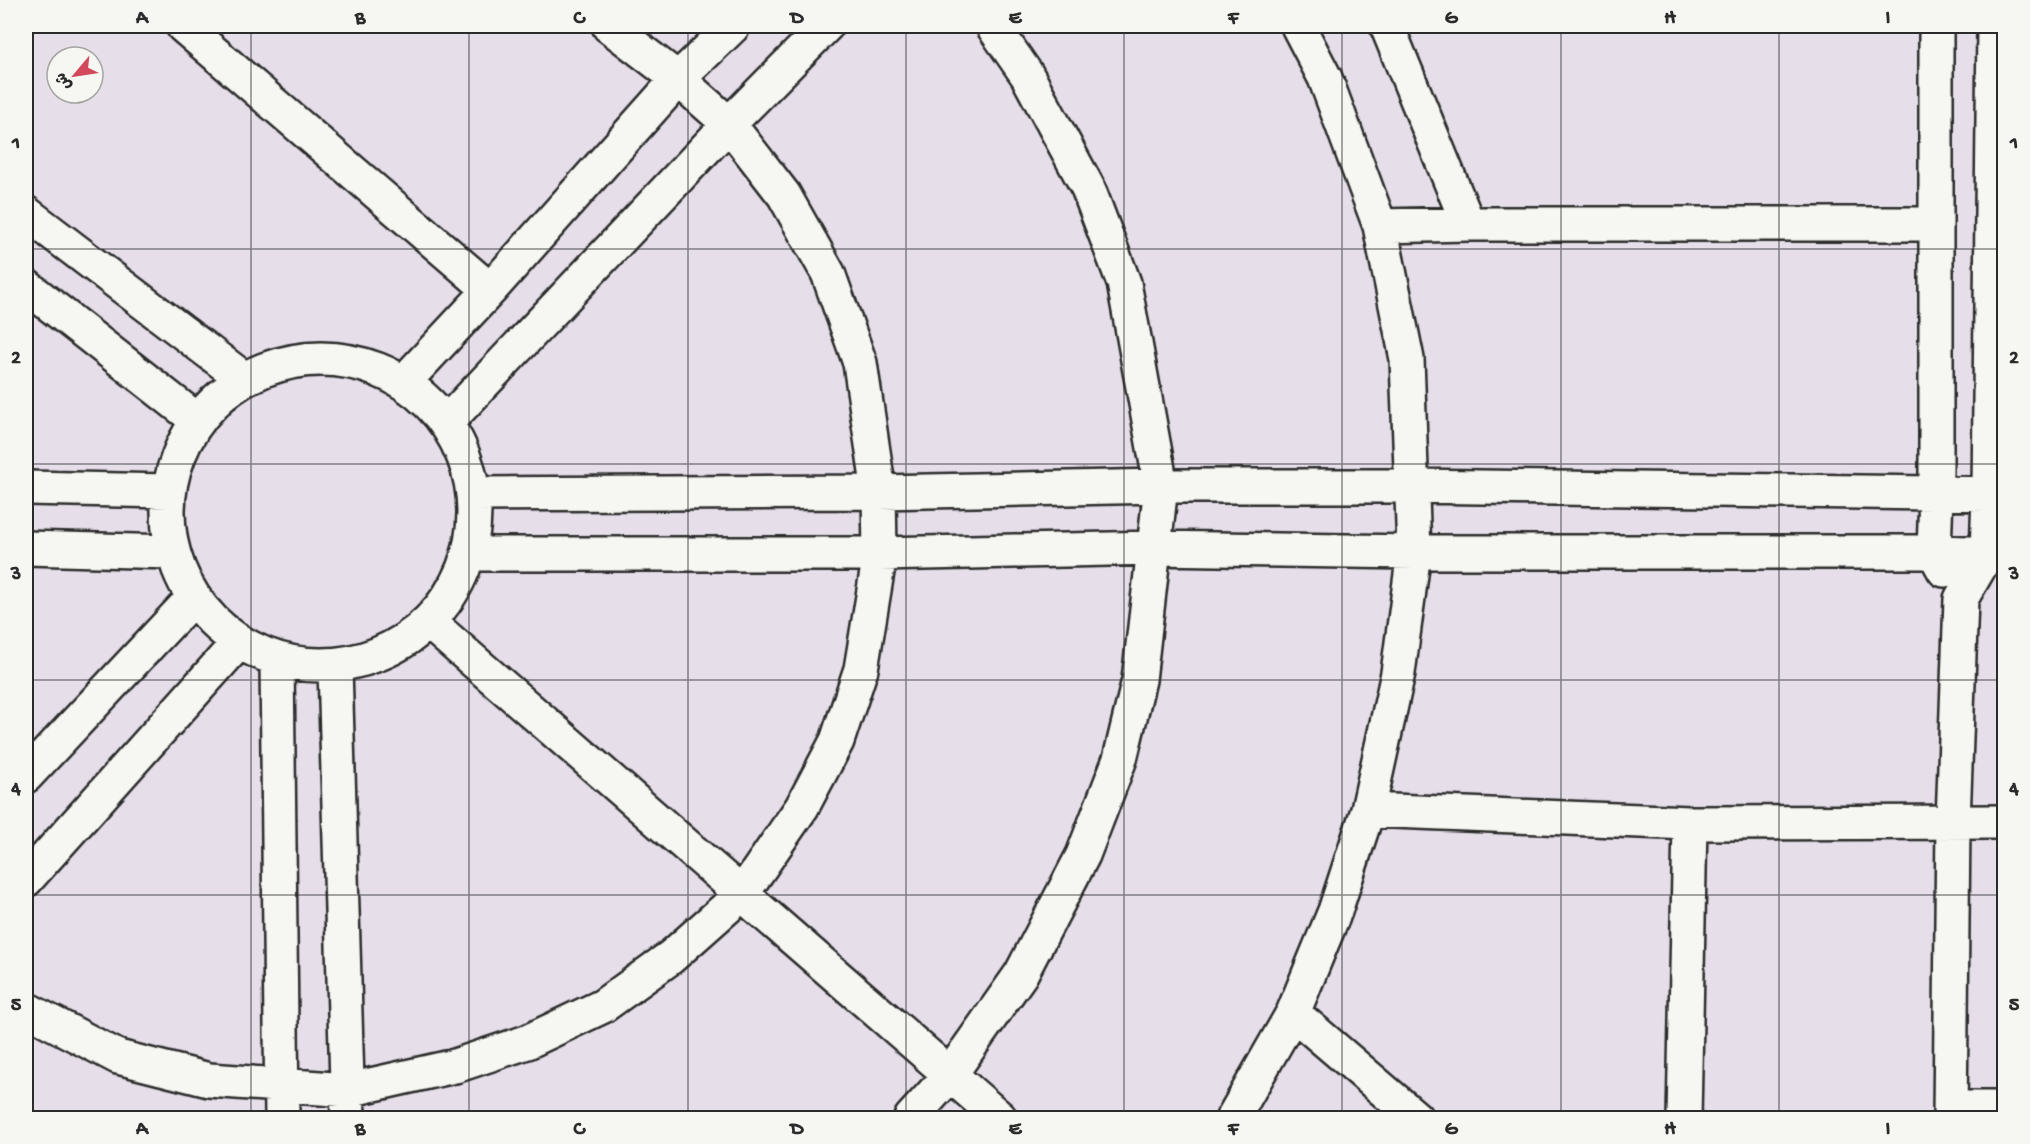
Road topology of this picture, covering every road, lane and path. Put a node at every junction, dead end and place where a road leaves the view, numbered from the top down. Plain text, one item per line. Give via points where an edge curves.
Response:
1 (183, 26) edge
2 (609, 26) edge
3 (733, 26) edge
4 (826, 26) edge
5 (993, 26) edge
6 (1298, 26) edge
7 (1387, 26) edge
8 (1936, 26) edge
9 (1994, 26) edge
10 (678, 79) junction
11 (729, 124) junction
12 (26, 213) edge
13 (1468, 224) junction
14 (1936, 224) junction
15 (1380, 226) junction
16 (26, 286) edge
17 (490, 290) junction
18 (243, 378) junction
19 (404, 382) junction
20 (1997, 418) edge
21 (197, 420) junction
22 (447, 422) junction
23 (1161, 486) junction
24 (1411, 486) junction
25 (26, 489) edge
26 (168, 491) junction
27 (879, 492) junction
28 (475, 494) junction
29 (1936, 494) junction
30 (1997, 494) edge
31 (26, 548) edge
32 (1155, 548) junction
33 (172, 552) junction
34 (1414, 552) junction
35 (1934, 552) junction
36 (471, 554) junction
37 (880, 554) junction
38 (1996, 554) edge
39 (193, 598) junction
40 (1961, 599) junction
41 (430, 623) junction
42 (238, 643) junction
43 (277, 661) junction
44 (335, 668) junction
45 (26, 776) edge
46 (1368, 810) junction
47 (1953, 822) junction
48 (2004, 822) edge
49 (1690, 823) junction
50 (26, 880) edge
51 (742, 894) junction
52 (26, 1009) edge
53 (1293, 1013) junction
54 (950, 1076) junction
55 (282, 1085) junction
56 (348, 1104) edge
57 (2004, 1108) edge
58 (1951, 1113) edge
59 (282, 1119) edge
60 (910, 1119) edge
61 (1000, 1119) edge
62 (1233, 1119) edge
63 (1416, 1119) edge
64 (1684, 1119) edge

1 - 17 street
2 - 10 street
3 - 10 street
4 - 11 street
5 - 23 street via 1027,75 1088,188 1124,284
6 - 15 street via 1325,78
7 - 13 street
8 - 14 street
9 - 20 street
10 - 11 street
10 - 17 street
11 - 22 street
11 - 27 street via 784,195 828,273 860,363
12 - 18 street
13 - 14 street
13 - 15 street
14 - 29 street
15 - 24 street via 1407,359
16 - 21 street
17 - 19 street
18 - 19 street via 282,362 324,357 366,364
18 - 21 street
19 - 22 street
20 - 30 street
21 - 26 street
22 - 28 street
23 - 24 street
23 - 27 street
23 - 32 street
24 - 29 street
24 - 34 street
25 - 26 street
26 - 33 street
27 - 28 street
27 - 37 street
28 - 36 street
29 - 30 street
29 - 35 street
30 - 38 street
31 - 33 street
32 - 34 street
32 - 37 street
32 - 54 street via 1139,680 1120,759 1083,855 1021,974
33 - 39 street
34 - 35 street
34 - 46 street via 1398,673
35 - 38 street
35 - 40 street
36 - 37 street
36 - 41 street via 455,591
37 - 51 street via 861,669 837,741 802,807
38 - 40 street
39 - 42 street
39 - 45 street
40 - 47 street
41 - 44 street via 387,654
41 - 51 street
42 - 43 street
42 - 50 street
43 - 44 street
43 - 55 street
44 - 56 street
46 - 49 street
46 - 53 street via 1335,911
47 - 48 street
47 - 49 street
47 - 58 street
49 - 64 street
51 - 54 street
51 - 56 street via 671,957 603,1006 527,1042
52 - 55 street via 118,1057 209,1080
53 - 62 street
53 - 63 street
54 - 60 street
54 - 61 street
55 - 56 street
55 - 59 street
57 - 58 street

